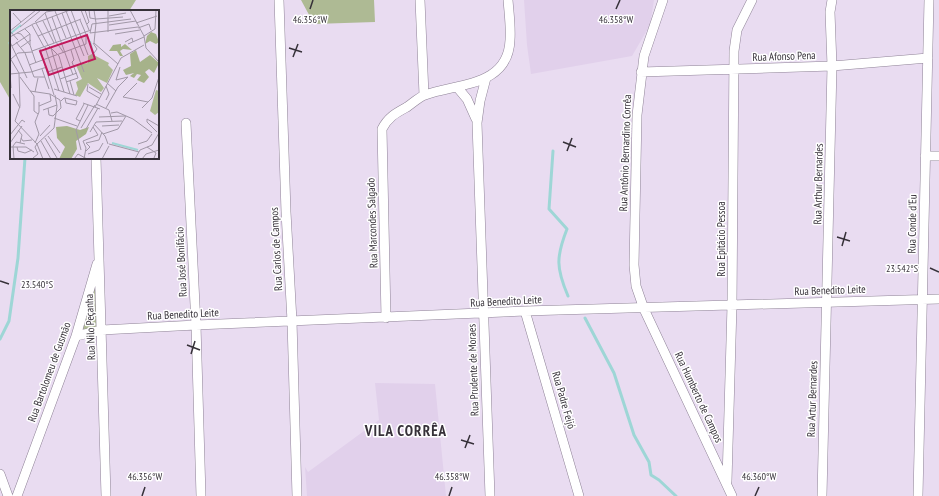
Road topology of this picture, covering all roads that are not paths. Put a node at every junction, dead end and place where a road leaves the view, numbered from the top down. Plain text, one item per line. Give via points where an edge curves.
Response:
1 (279, 0) edge
2 (420, 0) edge
3 (508, 0) edge
4 (663, 0) edge
5 (752, 0) edge
6 (832, 0) edge
7 (929, 0) edge
8 (928, 58) junction
9 (832, 66) junction
10 (734, 70) junction
11 (641, 72) junction
12 (486, 78) junction
13 (457, 88) junction
14 (424, 95) junction
15 (186, 123) dead end
16 (478, 123) junction
17 (925, 156) junction
18 (939, 156) edge
19 (96, 159) edge
20 (100, 255) junction
21 (923, 299) junction
22 (939, 299) edge
23 (827, 302) junction
24 (732, 306) junction
25 (644, 309) junction
26 (526, 311) junction
27 (483, 314) junction
28 (386, 318) junction
29 (292, 321) junction
30 (196, 325) junction
31 (102, 330) junction
32 (76, 336) junction
33 (0, 474) edge
34 (727, 483) junction
35 (8, 496) edge
36 (17, 496) edge
37 (106, 496) edge
38 (201, 496) edge
39 (297, 496) edge
40 (490, 496) edge
41 (579, 496) edge
42 (732, 496) edge
43 (822, 496) edge
44 (918, 496) edge

1 - 29 street, Rua Carlos de Campos
2 - 14 street
3 - 12 street via 509,51 505,62
4 - 11 street, Rua Antônio Bernardino Corrêa via 648,42
5 - 10 street, Rua Epitácio Pessoa via 737,30
6 - 9 street, Rua Arthur Bernardes
7 - 8 street, Rua Conde d'Eu
8 - 9 street, Rua Afonso Pena
8 - 17 street, Rua Conde d'Eu
9 - 10 street, Rua Afonso Pena
9 - 23 street, Rua Arthur Bernardes
10 - 11 street, Rua Afonso Pena
10 - 24 street, Rua Epitácio Pessoa
11 - 25 street, Rua Antônio Bernardino Corrêa via 634,265 636,286
12 - 13 street
12 - 16 street, Rua Prudente de Moraes
13 - 14 street
13 - 16 street, Rua Prudente de Moraes via 467,99
14 - 28 street, Rua Marcondes Salgado via 393,115 382,129
15 - 30 street, Rua José Bonifácio
16 - 27 street, Rua Prudente de Moraes
17 - 18 street
17 - 21 street, Rua Conde d'Eu
19 - 20 street, Rua Nilo Peçanha
20 - 31 street, Rua Nilo Peçanha
20 - 32 street, Rua Bartolomeu de Gusmão
21 - 22 street, Rua Benedito Leite
21 - 23 street, Rua Benedito Leite
21 - 44 street, Rua Conde d'Eu
23 - 24 street, Rua Benedito Leite
23 - 43 street, Rua Artur Bernardes
24 - 25 street, Rua Benedito Leite
24 - 34 street, Rua Epitácio Pessoa
25 - 26 street, Rua Benedito Leite
25 - 34 street, Rua Humberto de Campos
26 - 27 street, Rua Benedito Leite
26 - 41 street, Rua Padre Feijó
27 - 28 street, Rua Benedito Leite
27 - 40 street, Rua Prudente de Moraes
28 - 29 street, Rua Benedito Leite
29 - 30 street, Rua Benedito Leite
29 - 39 street, Rua Carlos de Campos
30 - 31 street, Rua Benedito Leite
30 - 38 street, Rua José Bonifácio
31 - 32 street, Rua Benedito Leite
31 - 37 street, Rua Nilo Peçanha
32 - 36 street, Rua Bartolomeu de Gusmão
33 - 35 street
34 - 42 street, Rua Humberto de Campos

